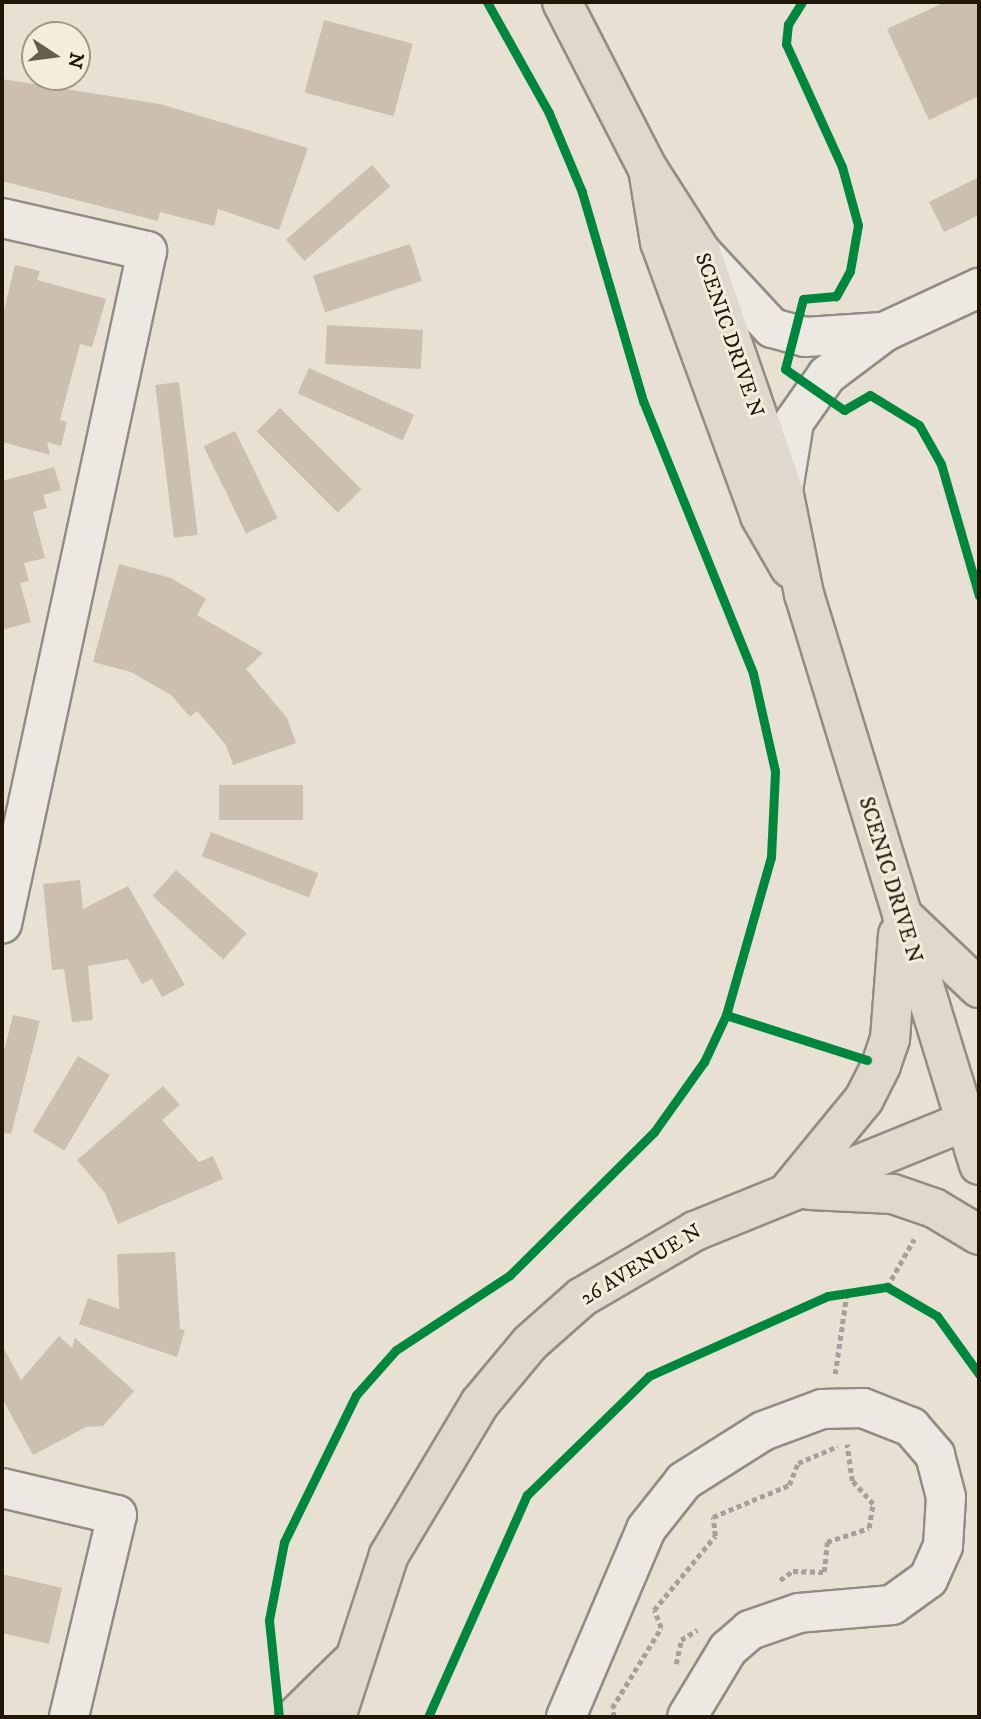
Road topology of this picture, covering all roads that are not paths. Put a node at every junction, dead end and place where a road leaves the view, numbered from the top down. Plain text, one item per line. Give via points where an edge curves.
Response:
1 (562, 2) edge
2 (648, 169) junction
3 (2, 218) edge
4 (701, 252) junction
5 (979, 288) edge
6 (884, 332) junction
7 (783, 490) junction
8 (804, 594) junction
9 (899, 912) junction
10 (2, 924) edge
11 (979, 988) edge
12 (974, 1117) edge
13 (979, 1165) edge
14 (790, 1190) junction
15 (979, 1235) edge
16 (2, 1488) edge
17 (352, 1660) junction
18 (69, 1717) edge
19 (295, 1717) edge
20 (336, 1717) edge
21 (566, 1717) edge
22 (687, 1717) edge

1 - 2 main road, SCENIC DRIVE N
2 - 4 main road, SCENIC DRIVE N
2 - 8 main road, SCENIC DRIVE N via 660,242 738,456 761,516
3 - 10 lane via 147,251
4 - 6 lane via 772,328 805,337
4 - 7 main road, SCENIC DRIVE N
5 - 6 lane
6 - 7 lane via 836,367 801,409
7 - 8 main road, SCENIC DRIVE N
8 - 9 main road, SCENIC DRIVE N
9 - 11 main road
9 - 12 main road, SCENIC DRIVE N
9 - 14 main road via 890,1039 881,1065 864,1099
12 - 13 main road, SCENIC DRIVE N
12 - 14 main road, 26 AVENUE N
14 - 15 main road via 893,1194 934,1208
14 - 17 main road, 26 AVENUE N via 639,1262 582,1297 530,1343 428,1483 389,1555
16 - 18 lane via 117,1515
17 - 19 main road
17 - 20 main road, 26 AVENUE N
21 - 22 lane via 646,1529 684,1481 763,1431 822,1409 863,1408 911,1427 935,1455 947,1497 943,1546 928,1579 892,1605 799,1613 750,1630 728,1649

